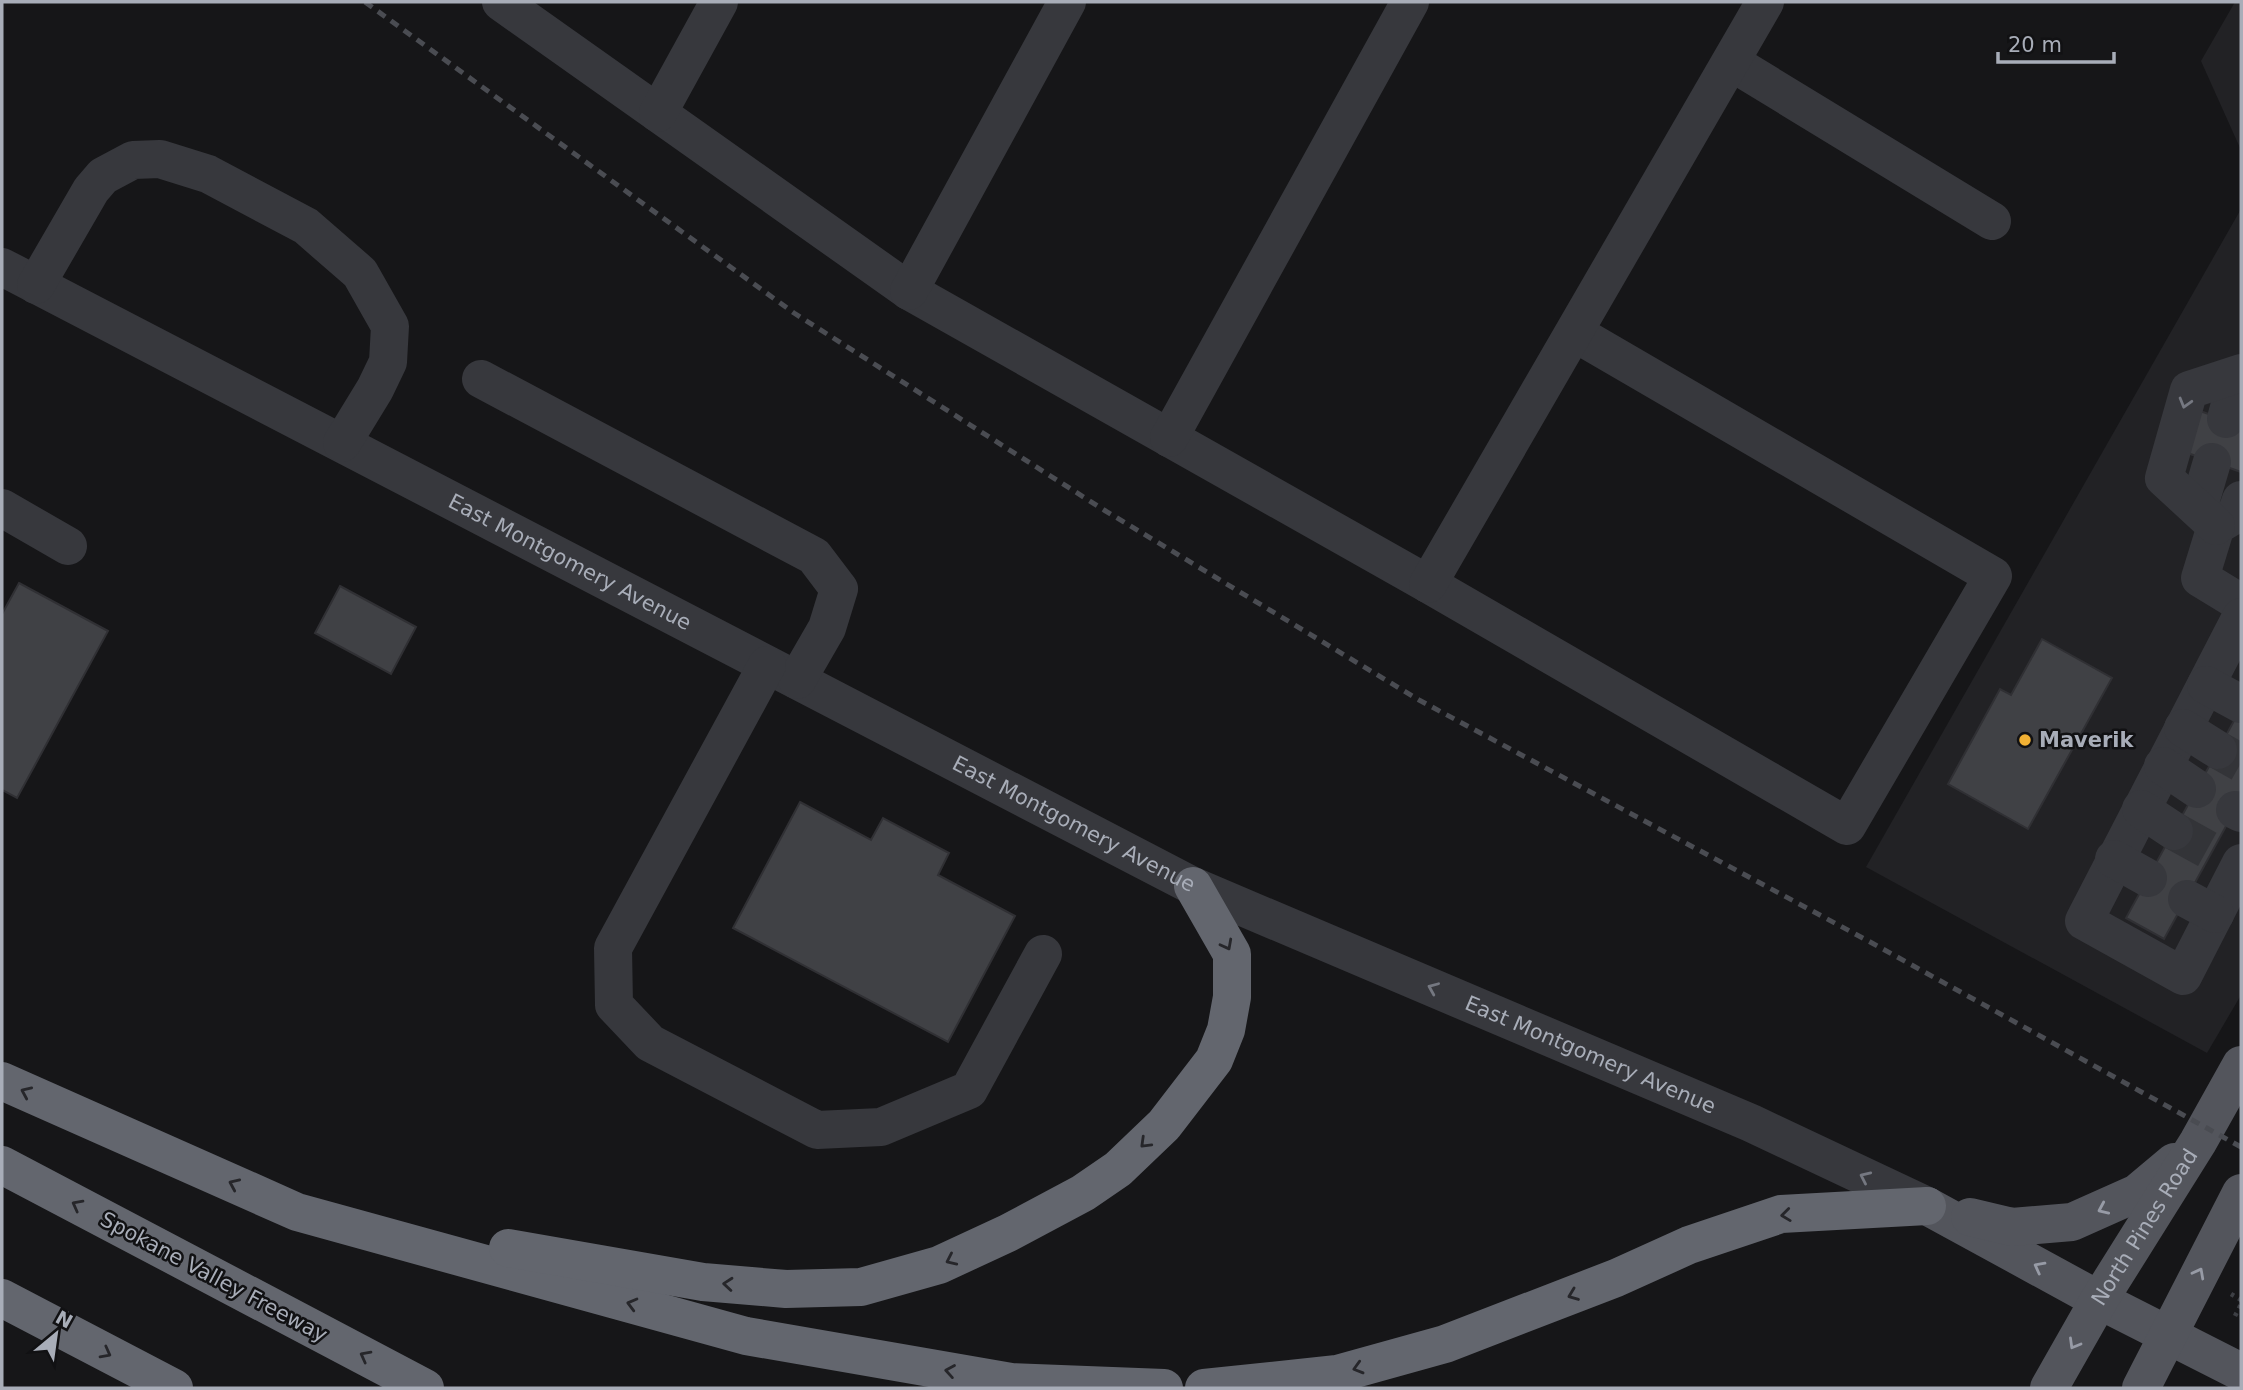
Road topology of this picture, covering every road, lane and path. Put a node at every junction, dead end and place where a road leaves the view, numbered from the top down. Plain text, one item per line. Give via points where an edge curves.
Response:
1 (501, 2) edge
2 (719, 2) edge
3 (1067, 2) edge
4 (1410, 2) edge
5 (1765, 2) edge
6 (1731, 62) junction
7 (658, 113) junction
8 (1992, 221) dead end
9 (2, 267) edge
10 (36, 285) junction
11 (909, 291) junction
12 (1575, 333) junction
13 (2241, 373) edge
14 (481, 379) dead end
15 (1169, 438) junction
16 (342, 443) junction
17 (2212, 462) dead end
18 (2, 508) edge
19 (2233, 515) edge
20 (68, 546) dead end
21 (1428, 584) junction
22 (2241, 603) edge
23 (2241, 617) edge
24 (782, 672) junction
25 (2206, 685) junction
26 (2241, 704) edge
27 (2183, 728) junction
28 (2218, 750) tunnel mouth
29 (2163, 766) junction
30 (2197, 789) dead end
31 (2141, 809) junction
32 (2174, 831) tunnel mouth
33 (2114, 859) junction
34 (2231, 861) edge
35 (2148, 878) dead end
36 (1193, 886) junction
37 (1043, 954) dead end
38 (2241, 1065) edge
39 (2, 1082) edge
40 (2198, 1142) junction
41 (2, 1165) edge
42 (2241, 1193) edge
43 (1927, 1206) junction
44 (297, 1212) junction
45 (2, 1298) edge
46 (2099, 1300) junction
47 (2241, 1304) edge
48 (2235, 1316) dead end
49 (2168, 1334) junction
50 (2241, 1372) edge
51 (174, 1388) edge
52 (425, 1388) edge
53 (1164, 1388) edge
54 (1204, 1388) edge
55 (2049, 1388) edge
56 (2141, 1388) edge

1 - 7 street
2 - 7 street
3 - 11 street
4 - 15 street
5 - 6 street
6 - 8 street
6 - 12 street
7 - 11 street
9 - 10 street, East Montgomery Avenue
10 - 16 street, East Montgomery Avenue
10 - 16 street via 103,176 133,160 160,159 208,174 306,226 360,273 390,326 388,362
11 - 15 street
12 - 21 street
12 - 21 street via 1993,576 1938,671 1847,826
13 -> 19 street via 2189,390 2164,478
14 - 24 street via 814,556 839,589 827,628
15 - 21 street
16 - 24 street, East Montgomery Avenue
17 - 19 street via 2199,506
18 - 20 street
19 - 22 street via 2200,578
23 - 25 street
24 - 36 street, East Montgomery Avenue
24 - 37 street via 613,948 614,1005 650,1043 817,1130 881,1128 969,1090
25 - 26 street
25 - 27 street
27 - 28 street
27 - 29 street
29 - 30 street
29 - 31 street
31 - 32 street
31 - 33 street
33 - 34 street via 2084,920 2183,976 2201,906
33 - 35 street
43 -> 36 street, East Montgomery Avenue via 1751,1123
36 -> 44 highway via 1232,954 1232,997 1214,1060 1164,1125 1118,1169 1083,1194 939,1265 861,1287 786,1289 703,1282
38 - 40 main road, North Pines Road
44 -> 39 highway
40 -> 43 main road via 2137,1193 2072,1222 2012,1227
40 - 46 main road, North Pines Road
52 -> 41 highway, Spokane Valley Freeway
49 -> 42 main road
46 -> 43 main road, East Montgomery Avenue
43 -> 54 highway via 1781,1214 1689,1245 1445,1344 1338,1374
53 -> 44 highway via 1011,1382 747,1336
45 -> 51 highway
46 - 49 main road, East Montgomery Avenue
46 -> 55 main road, North Pines Road
47 - 48 path
49 - 50 main road, East Montgomery Avenue
49 - 56 main road

